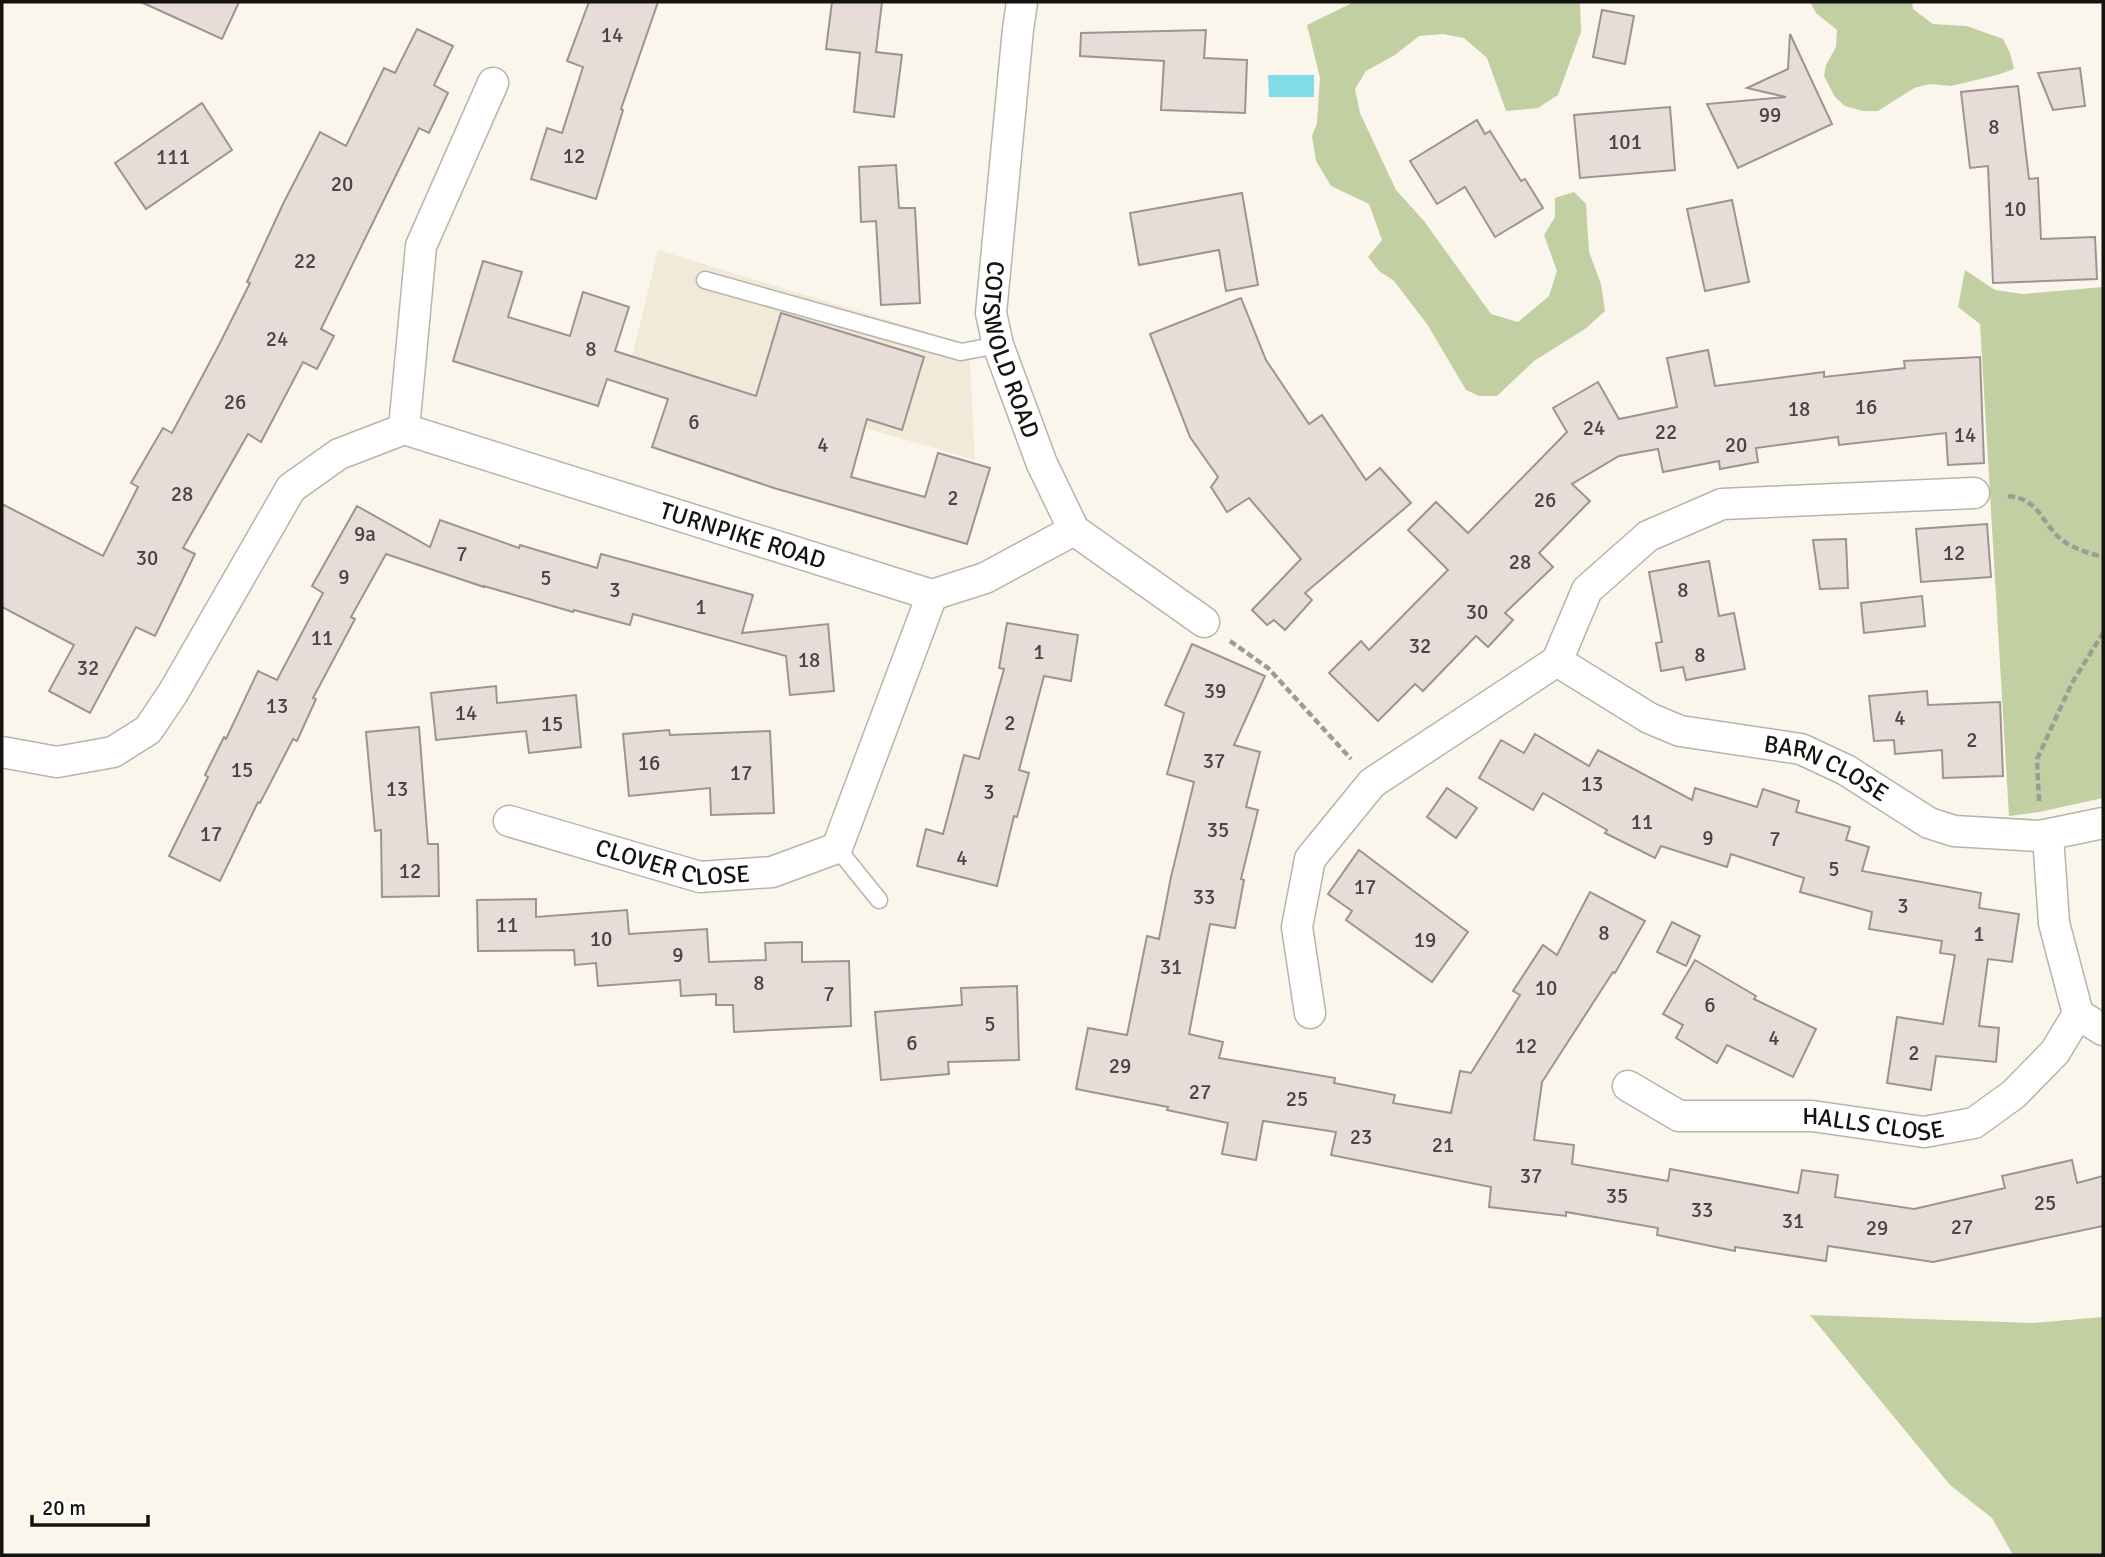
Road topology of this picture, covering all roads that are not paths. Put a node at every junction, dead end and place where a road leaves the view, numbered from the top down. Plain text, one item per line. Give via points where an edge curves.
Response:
1 (1023, 2) edge
2 (493, 83) dead end
3 (705, 280) dead end
4 (999, 345) junction
5 (404, 429) junction
6 (1974, 493) road end
7 (1074, 530) junction
8 (932, 595) junction
9 (1204, 622) road end
10 (1557, 661) junction
11 (2, 752) edge
12 (509, 821) dead end
13 (2103, 823) edge
14 (2044, 836) junction
15 (837, 848) junction
16 (879, 900) dead end
17 (1310, 1013) dead end
18 (2078, 1014) junction
19 (2103, 1030) edge
20 (1628, 1086) dead end

1 - 4 street, COTSWOLD ROAD via 991,313
2 - 5 street via 421,246
3 - 4 lane via 961,352
4 - 7 street, COTSWOLD ROAD via 1042,464
5 - 8 street, TURNPIKE ROAD
5 - 11 street via 340,454 291,488 148,730 113,752 57,762
6 - 10 street via 1722,504 1648,536 1587,590
7 - 8 street via 985,579
7 - 9 street, COTSWOLD ROAD
8 - 15 street
10 - 14 street, BARN CLOSE via 1649,718 1679,731 1801,750 1846,769 1929,823 1954,831
10 - 17 street via 1372,783 1310,859 1297,927
12 - 15 street, CLOVER CLOSE via 700,877 772,872
13 - 14 street, BARN CLOSE
14 - 18 street via 2054,923
15 - 16 lane
18 - 19 street
18 - 20 street, HALLS CLOSE via 2055,1052 2014,1094 1974,1123 1924,1132 1812,1116 1679,1116

